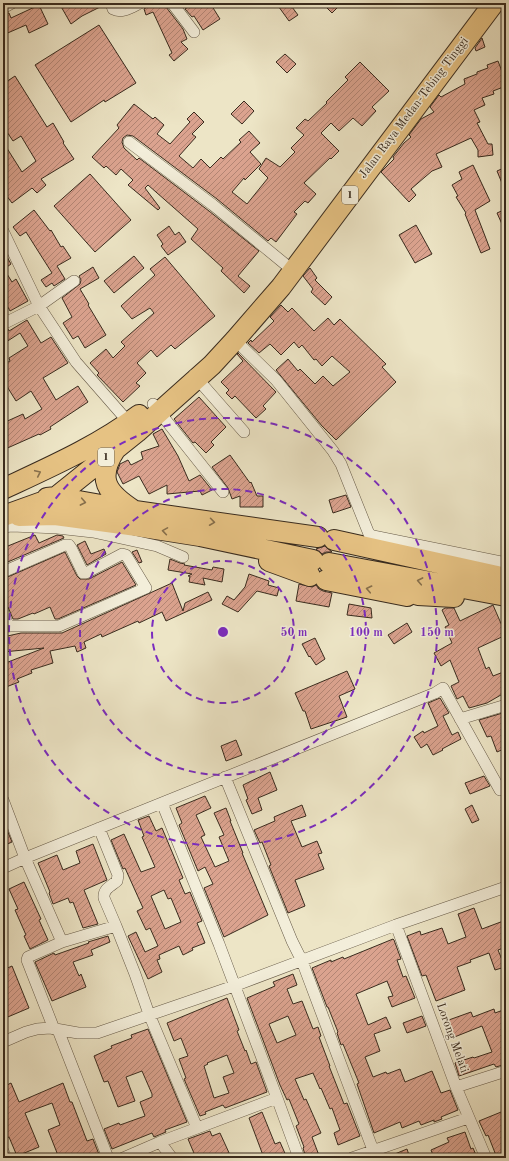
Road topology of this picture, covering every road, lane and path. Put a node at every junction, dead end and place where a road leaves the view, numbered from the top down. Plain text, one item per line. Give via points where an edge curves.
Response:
1 (12, 3) edge
2 (111, 3) edge
3 (140, 3) edge
4 (172, 3) edge
5 (480, 3) edge
6 (494, 3) edge
7 (3, 8) edge
8 (194, 32) dead end
9 (128, 142) dead end
10 (3, 231) edge
11 (285, 264) junction
12 (74, 281) dead end
13 (39, 306) junction
14 (3, 324) edge
15 (235, 340) junction
16 (193, 375) junction
17 (157, 408) junction
18 (133, 427) junction
19 (244, 432) dead end
20 (116, 448) junction
21 (3, 489) edge
22 (224, 492) dead end
23 (56, 497) junction
24 (3, 503) edge
25 (135, 511) junction
26 (3, 516) edge
27 (3, 527) edge
28 (183, 557) dead end
29 (506, 563) edge
30 (320, 570) junction
31 (3, 572) edge
32 (506, 578) edge
33 (506, 597) edge
34 (3, 612) edge
35 (6, 626) edge
36 (506, 706) edge
37 (460, 719) junction
38 (225, 777) junction
39 (500, 790) dead end
40 (3, 800) edge
41 (162, 802) junction
42 (99, 828) junction
43 (25, 858) junction
44 (3, 868) edge
45 (506, 887) edge
46 (396, 925) junction
47 (116, 926) junction
48 (62, 942) junction
49 (302, 961) junction
50 (234, 986) junction
51 (149, 1014) junction
52 (56, 1029) junction
53 (3, 1042) edge
54 (506, 1071) edge
55 (456, 1087) junction
56 (277, 1098) junction
57 (468, 1118) junction
58 (197, 1128) junction
59 (160, 1142) junction
60 (3, 1151) edge
61 (374, 1154) edge
62 (6, 1158) edge
63 (108, 1158) edge
64 (123, 1158) edge
65 (172, 1158) edge
66 (299, 1158) edge
67 (352, 1158) edge
68 (486, 1158) edge

1 - 7 street
2 - 3 street via 113,9 118,12
4 - 8 street
5 - 11 highway, Jalan Raya Medan-Tebing Tinggi / 1
6 - 15 highway, Jalan Raya Medan-Tebing Tinggi / 1 via 280,287
9 - 11 street via 213,205
10 - 13 street
11 - 16 highway, Jalan Raya Medan-Tebing Tinggi / 1
12 - 13 street
13 - 14 street
13 - 18 street via 76,362
15 - 16 highway, Jalan Raya Medan-Tebing Tinggi / 1 via 212,365
15 - 29 street via 276,380 341,464 369,534
16 - 17 highway, Jalan Raya Medan-Tebing Tinggi / 1
16 - 19 street
17 - 18 highway, Jalan Raya Medan-Tebing Tinggi / 1
17 - 22 street
18 - 20 highway, Jalan Raya Medan-Tebing Tinggi / 1
21 -> 18 highway, Jalan Raya Medan-Tebing Tinggi / 1
20 - 23 highway, Jalan Raya Medan-Tebing Tinggi / 1
20 - 25 highway via 109,460 105,480 112,494
23 - 24 highway
23 -> 25 highway
23 - 26 highway, Jalan Raya Medan-Tebing Tinggi / 1
25 -> 32 highway via 326,539
30 -> 26 highway via 200,536 55,515
27 - 28 street via 93,532 158,546
33 -> 30 highway
33 -> 30 highway via 412,596
31 - 35 street via 69,545 83,573 122,554 126,555 146,588 59,626
34 - 35 street
36 - 37 street
37 - 38 street via 443,688
37 - 39 street
38 - 41 street
38 - 49 street
40 - 43 street
41 - 42 street
41 - 50 street
42 - 43 street
42 - 47 street via 118,875 117,881 104,893
43 - 44 street
43 - 48 street
45 - 46 street
46 - 49 street
46 - 55 street, Lorong Melati
47 - 48 street
47 - 51 street
48 - 52 street via 30,955 27,960
49 - 50 street
49 - 61 street
50 - 51 street
50 - 56 street
51 - 52 street via 97,1033
51 - 58 street
52 - 53 street via 37,1029
52 - 63 street
54 - 55 street
55 - 57 street, Lorong Melati
56 - 58 street
56 - 66 street
57 - 61 street
57 - 68 street, Lorong Melati
58 - 59 street
59 - 64 street
59 - 65 street
60 - 62 street
61 - 67 street

